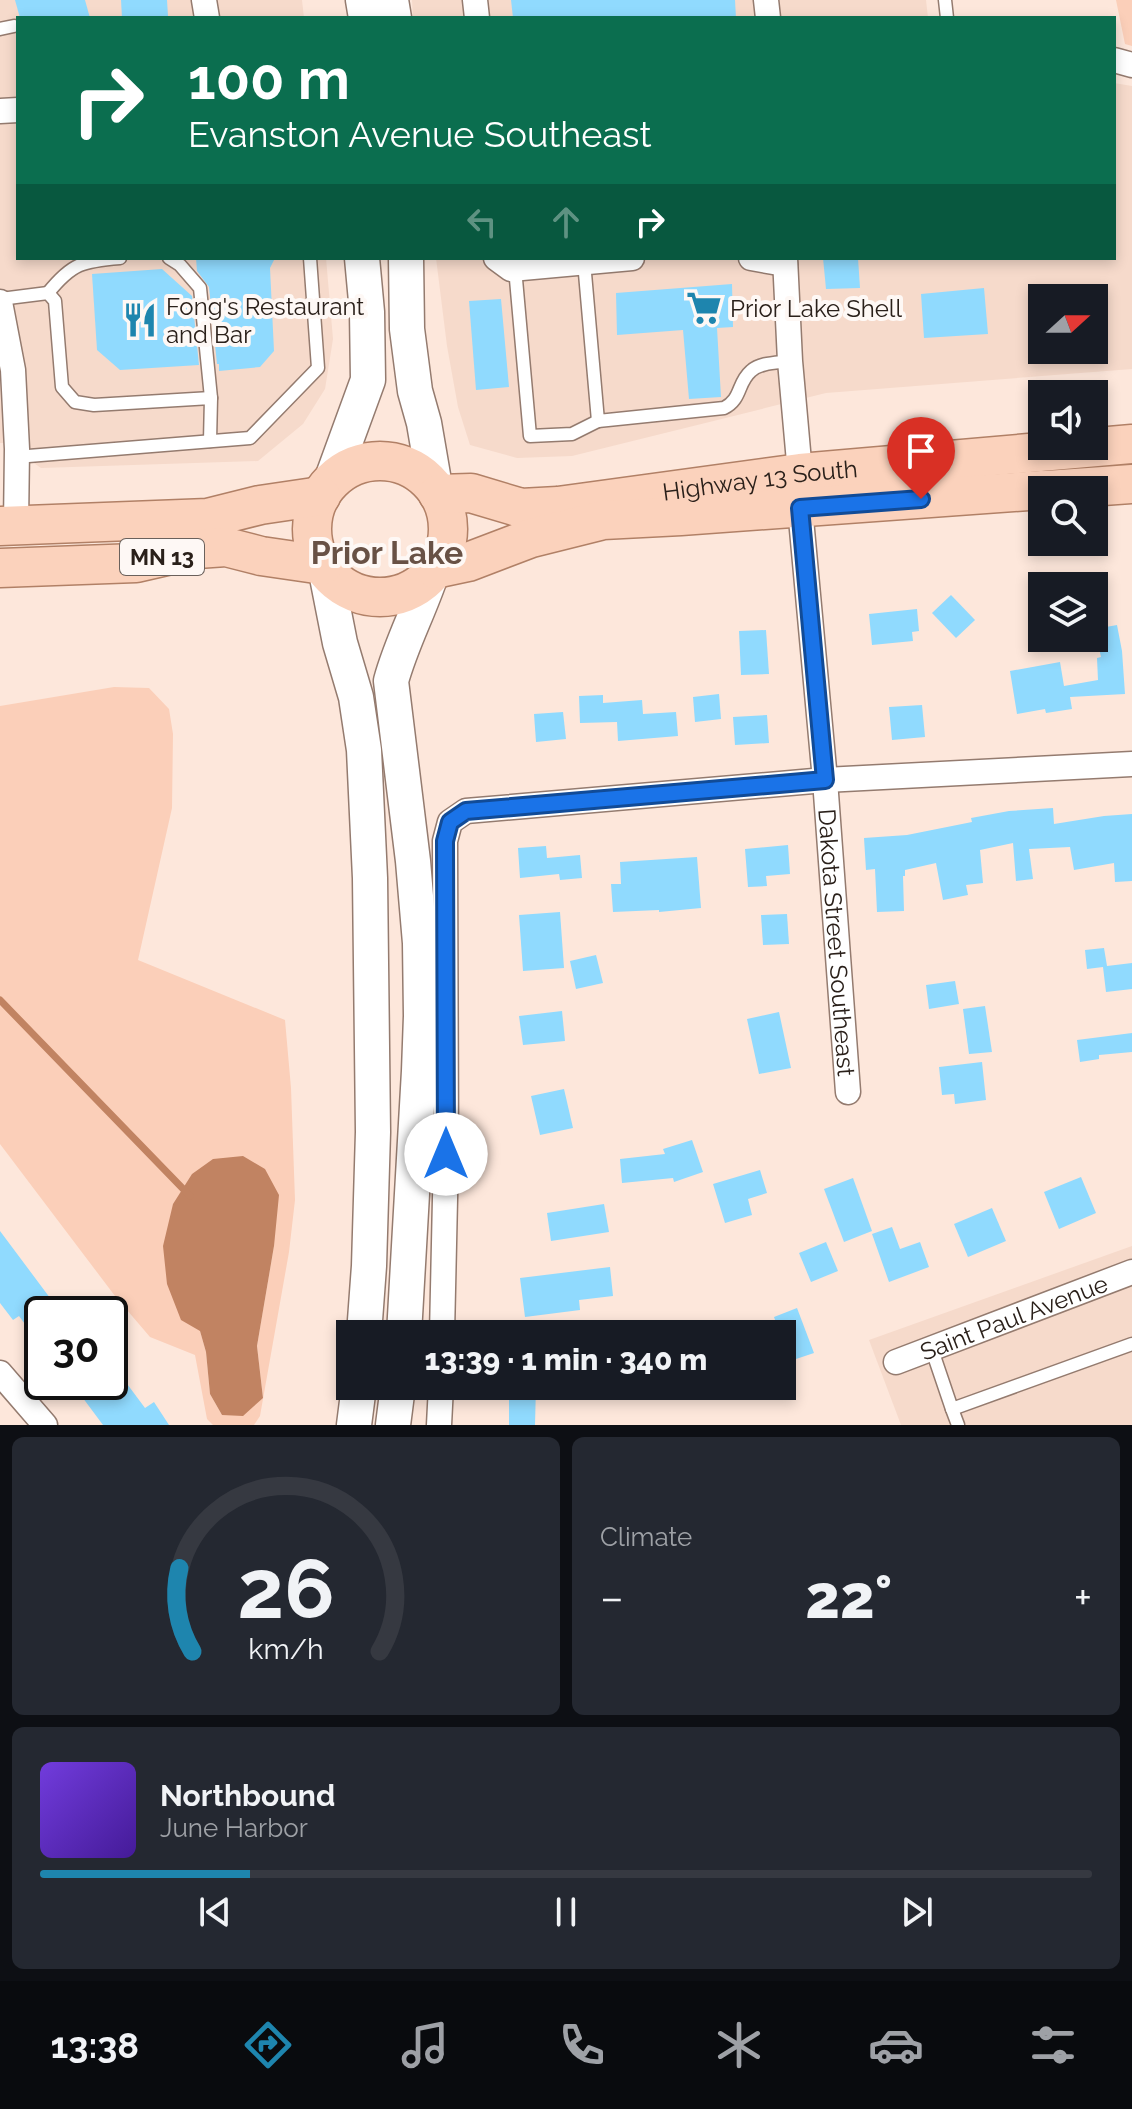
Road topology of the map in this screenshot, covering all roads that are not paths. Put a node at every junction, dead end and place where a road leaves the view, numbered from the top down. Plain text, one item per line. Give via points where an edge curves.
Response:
1 (14, 26) dead end
2 (0, 29) edge
3 (94, 260) edge
4 (172, 260) edge
5 (310, 260) edge
6 (362, 260) edge
7 (406, 260) edge
8 (608, 260) edge
9 (785, 261) edge
10 (584, 262) junction
11 (506, 263) edge
12 (48, 293) junction
13 (0, 301) edge
14 (790, 361) junction
15 (211, 398) junction
16 (598, 421) junction
17 (210, 441) junction
18 (1132, 444) edge
19 (16, 457) junction
20 (1132, 484) edge
21 (1108, 486) edge
22 (325, 490) junction
23 (800, 490) junction
24 (1028, 490) edge
25 (436, 491) junction
26 (8, 525) edge
27 (0, 568) edge
28 (325, 569) junction
29 (433, 572) junction
30 (1132, 764) edge
31 (825, 780) junction
32 (848, 1092) dead end
33 (1132, 1272) edge
34 (365, 1320) edge
35 (405, 1320) edge
36 (442, 1320) edge
37 (1132, 1344) edge
38 (931, 1347) junction
39 (896, 1362) dead end
40 (0, 1373) edge
41 (357, 1400) edge
42 (396, 1400) edge
43 (440, 1400) edge
44 (952, 1409) junction
45 (45, 1425) edge
46 (354, 1425) edge
47 (393, 1425) edge
48 (439, 1425) edge
49 (958, 1425) edge

1 - 2 lane
3 - 12 lane via 63,274
4 - 15 lane via 200,288
5 - 17 lane via 318,368 250,438
6 - 22 main road via 368,380
7 - 25 main road via 415,391
8 - 10 street
9 - 14 street, Dakota Street Southeast
10 - 11 street
10 - 16 lane
11 - 16 lane via 530,436 572,434
12 - 13 lane
12 - 15 lane via 55,301 62,387 75,402
13 - 19 street via 13,370
14 - 16 lane via 752,370 734,403 724,408
14 - 23 street, Dakota Street Southeast
15 - 17 lane
17 - 19 lane
18 - 23 main road, Highway 13 South
19 - 26 street
20 - 21 main road, Highway 13 South
22 - 25 main road via 357,464 379,461 400,463 419,473
22 - 26 main road, MN 13 via 208,518
22 - 28 main road via 311,530
23 - 24 main road, Highway 13 South
23 - 25 main road, Highway 13 South via 521,508 471,493
23 - 29 main road, Highway 13 South via 603,520
23 - 31 street, Dakota Street Southeast
25 - 29 main road via 449,532
27 - 28 main road, MN 13 via 136,563 226,547
28 - 29 main road via 344,588 366,597 390,598 412,590
28 - 34 main road via 364,750 373,1132
29 - 35 main road via 391,681 420,943 419,1071
30 - 31 street
31 - 32 street, Dakota Street Southeast
31 - 36 street via 466,811 450,822 445,841
33 - 38 street, Saint Paul Avenue
37 - 44 lane
38 - 39 street, Saint Paul Avenue
38 - 44 lane
40 - 45 street
41 - 46 main road
42 - 47 main road
43 - 48 street
44 - 49 lane

